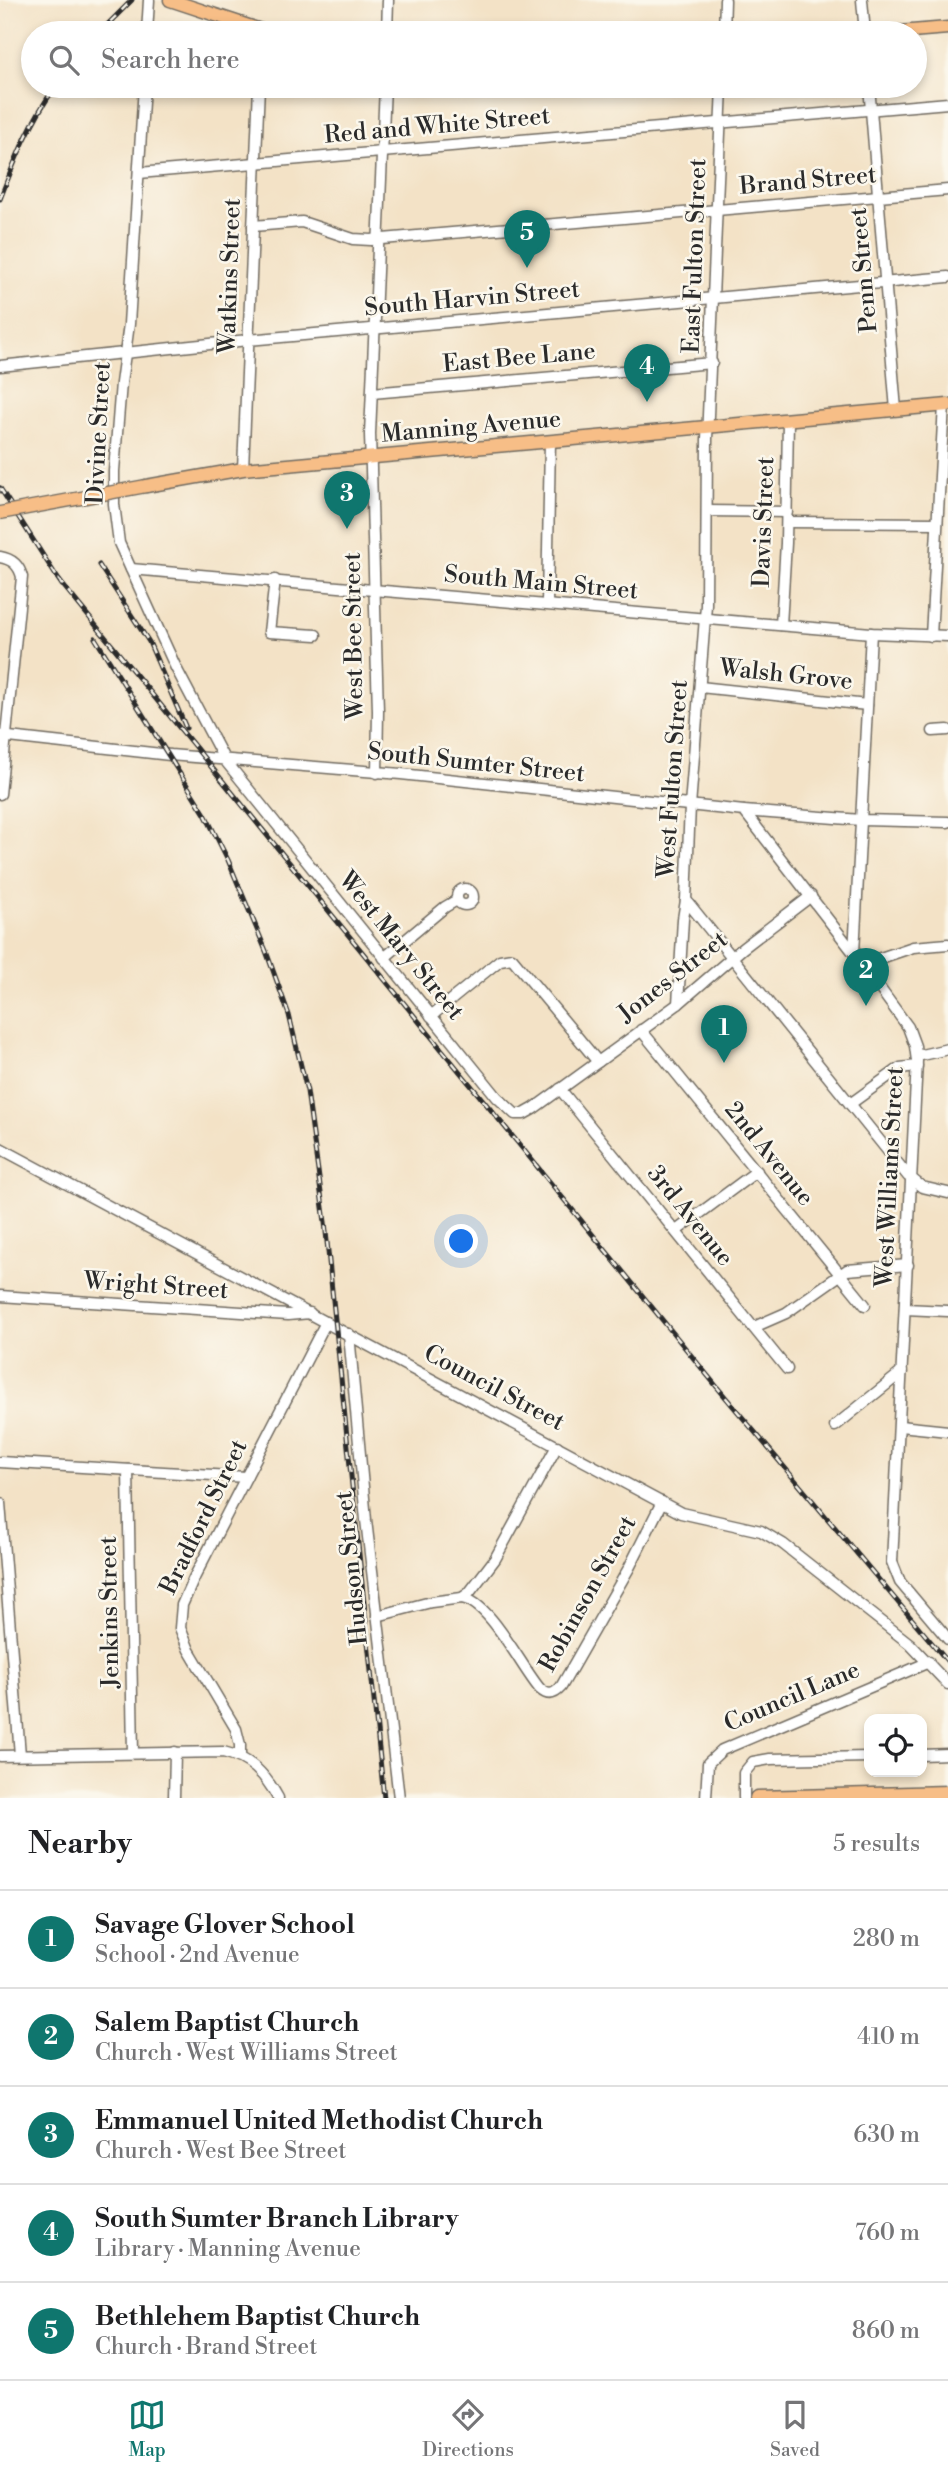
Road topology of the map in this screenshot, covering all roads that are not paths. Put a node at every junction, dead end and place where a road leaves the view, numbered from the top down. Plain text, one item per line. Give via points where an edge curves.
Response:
1 (149, 0) edge
2 (170, 0) edge
3 (388, 0) edge
4 (725, 0) edge
5 (862, 0) edge
6 (148, 21) edge
7 (232, 21) edge
8 (387, 21) edge
9 (724, 21) edge
10 (864, 21) edge
11 (948, 28) edge
12 (927, 30) edge
13 (143, 98) edge
14 (259, 98) edge
15 (384, 98) edge
16 (721, 98) edge
17 (870, 98) edge
18 (948, 103) edge
19 (871, 110) junction
20 (720, 123) junction
21 (382, 152) junction
22 (256, 163) junction
23 (139, 173) junction
24 (948, 190) edge
25 (878, 196) junction
26 (717, 211) junction
27 (253, 226) junction
28 (378, 240) junction
29 (948, 277) edge
30 (886, 283) junction
31 (714, 298) junction
32 (374, 329) junction
33 (248, 340) junction
34 (125, 352) junction
35 (712, 363) junction
36 (0, 366) edge
37 (372, 393) junction
38 (946, 405) edge
39 (896, 410) junction
40 (788, 420) junction
41 (708, 427) junction
42 (550, 441) junction
43 (370, 457) junction
44 (243, 469) junction
45 (707, 511) junction
46 (0, 513) edge
47 (787, 517) junction
48 (937, 523) junction
49 (942, 536) edge
50 (0, 557) edge
51 (131, 569) junction
52 (275, 580) junction
53 (374, 589) junction
54 (547, 604) junction
55 (705, 618) junction
56 (781, 625) junction
57 (871, 633) junction
58 (316, 635) dead end
59 (931, 636) junction
60 (948, 636) edge
61 (700, 687) junction
62 (867, 705) junction
63 (948, 730) edge
64 (933, 731) dead end
65 (3, 736) edge
66 (224, 759) junction
67 (377, 773) junction
68 (0, 794) edge
69 (690, 806) junction
70 (744, 811) junction
71 (861, 820) junction
72 (948, 822) edge
73 (811, 896) junction
74 (457, 900) dead end
75 (686, 900) junction
76 (948, 944) edge
77 (854, 953) junction
78 (733, 957) junction
79 (384, 958) junction
80 (863, 964) junction
81 (678, 1004) junction
82 (431, 1016) junction
83 (641, 1030) junction
84 (948, 1049) edge
85 (917, 1061) junction
86 (598, 1062) junction
87 (561, 1089) junction
88 (850, 1104) junction
89 (0, 1148) edge
90 (757, 1171) junction
91 (911, 1181) junction
92 (948, 1193) edge
93 (676, 1231) junction
94 (908, 1265) junction
95 (840, 1273) junction
96 (0, 1296) edge
97 (865, 1304) dead end
98 (905, 1309) junction
99 (948, 1311) edge
100 (310, 1313) junction
101 (326, 1322) junction
102 (754, 1327) junction
103 (349, 1334) junction
104 (787, 1369) dead end
105 (902, 1372) junction
106 (835, 1426) dead end
107 (900, 1426) junction
108 (948, 1431) edge
109 (557, 1446) junction
110 (0, 1462) edge
111 (128, 1470) junction
112 (246, 1478) junction
113 (662, 1502) junction
114 (0, 1503) edge
115 (463, 1598) junction
116 (377, 1616) junction
117 (948, 1639) edge
118 (929, 1662) junction
119 (948, 1684) edge
120 (175, 1752) junction
121 (133, 1753) junction
122 (948, 1754) edge
123 (20, 1755) junction
124 (927, 1755) edge
125 (0, 1756) edge
126 (864, 1756) edge
127 (240, 1757) junction
128 (948, 1793) edge
129 (174, 1798) edge
130 (278, 1798) edge
131 (398, 1798) edge
132 (706, 1798) edge
133 (744, 1798) edge
134 (757, 1798) edge

1 - 6 street
2 - 7 main road
3 - 8 street
4 - 9 street
5 - 10 street
11 - 12 main road
13 - 23 street, Divine Street
14 - 22 street, Watkins Street
15 - 21 street, West Bee Street
16 - 20 street, East Fulton Street
17 - 19 street, Penn Street
18 - 19 street, Red and White Street
19 - 20 street, Red and White Street
19 - 25 street, Penn Street
20 - 21 street, Red and White Street
20 - 26 street, East Fulton Street
21 - 22 street, Red and White Street
21 - 28 street, West Bee Street
22 - 23 street, Red and White Street
22 - 27 street, Watkins Street
23 - 34 street, Divine Street
24 - 25 street, Brand Street
25 - 26 street, Brand Street
25 - 30 street, Penn Street
26 - 28 street, Brand Street
26 - 31 street, East Fulton Street
27 - 28 street, Brand Street via 302,222 353,239
27 - 33 street, Watkins Street
28 - 32 street, West Bee Street
29 - 30 street, South Harvin Street
30 - 31 street, South Harvin Street
30 - 39 street, Penn Street
31 - 32 street, South Harvin Street
31 - 35 street, East Fulton Street
32 - 33 street, South Harvin Street
32 - 37 street, West Bee Street
33 - 34 street, South Harvin Street
33 - 44 street, Watkins Street
34 - 36 street, South Harvin Street
34 - 51 street, Divine Street via 114,504 119,542
35 - 37 street, East Bee Lane
35 - 41 street, East Fulton Street
37 - 43 street, West Bee Street
38 - 39 main road, Manning Avenue
38 - 48 street
39 - 40 main road, Manning Avenue
40 - 41 main road, Manning Avenue
40 - 47 street, Davis Street
41 - 42 main road, Manning Avenue
41 - 45 street, West Fulton Street
42 - 43 main road, Manning Avenue
42 - 54 street
43 - 44 main road, Manning Avenue
43 - 53 street, West Bee Street
44 - 46 main road, Manning Avenue, bridge
45 - 47 street
45 - 55 street, West Fulton Street
47 - 48 street
47 - 56 street, Davis Street
48 - 49 street
49 - 59 street
50 - 65 street via 11,560 22,577
51 - 52 street, South Main Street
51 - 66 street, Divine Street
52 - 53 street, South Main Street
52 - 58 street via 270,632
53 - 54 street, South Main Street
53 - 67 street, West Bee Street
54 - 55 street, South Main Street
55 - 56 street, South Main Street
55 - 61 street, West Fulton Street
56 - 57 street, South Main Street
57 - 59 street, South Main Street
57 - 62 street
59 - 60 street, South Main Street
61 - 62 street, Walsh Grove
61 - 69 street, West Fulton Street
62 - 71 street
63 - 64 street
65 - 66 street, South Sumter Street
65 - 68 street
66 - 67 street, South Sumter Street
66 - 79 street, West Mary Street
67 - 69 street, South Sumter Street
69 - 70 street, South Sumter Street
69 - 75 street, West Fulton Street
70 - 71 street, South Sumter Street
70 - 73 street, West Williams Street
71 - 72 street, South Sumter Street
71 - 77 street
73 - 77 street, West Williams Street
73 - 78 street, Jones Street
74 - 79 street
75 - 78 street, West Fulton Street
75 - 81 street
76 - 80 street via 913,947
77 - 80 street, West Williams Street
78 - 81 street, Jones Street
78 - 88 street, West Fulton Street
79 - 82 street, West Mary Street
80 - 85 street, West Williams Street via 908,1027
81 - 83 street, Jones Street
82 - 86 street via 500,960 512,958
82 - 87 street, West Mary Street via 515,1114 527,1113
83 - 86 street, Jones Street
83 - 90 street, 2nd Avenue
84 - 85 street
85 - 88 street
85 - 91 street, West Williams Street
86 - 87 street, Jones Street
87 - 93 street, 3rd Avenue
88 - 91 street, West Fulton Street
89 - 100 street, Council Street
90 - 93 street
90 - 95 street, 2nd Avenue
91 - 92 street
91 - 94 street, West Williams Street
93 - 102 street, 3rd Avenue
94 - 95 street
94 - 98 street, West Williams Street
95 - 97 street, 2nd Avenue
95 - 102 street via 786,1313
96 - 100 street, Wright Street via 275,1315
98 - 99 street
98 - 105 street, West Williams Street
100 - 101 street, Council Street
101 - 103 street, Council Street
101 - 112 street, Bradford Street
102 - 104 street, 3rd Avenue
103 - 109 street, Council Street
103 - 116 street, Hudson Street
105 - 106 street
105 - 107 street, West Williams Street
107 - 108 street
107 - 117 street, West Williams Street via 893,1566 900,1582
109 - 113 street, Council Street
109 - 115 street via 486,1573
110 - 111 street
111 - 112 street
111 - 121 street, Jenkins Street
112 - 127 street, Bradford Street via 194,1578 179,1623 236,1729
113 - 115 street, Robinson Street via 557,1692 548,1694 540,1689 488,1616 472,1600
113 - 118 street, Council Street via 688,1516 768,1534
114 - 123 street
115 - 116 street
116 - 131 street, Hudson Street
118 - 119 street, Council Street
118 - 132 street, Council Lane via 722,1750 708,1763
120 - 121 street
120 - 127 street via 223,1752
120 - 129 street
121 - 123 street
122 - 124 street
123 - 125 street
126 - 133 street via 753,1762 744,1773
127 - 130 street via 258,1770
128 - 134 highway

